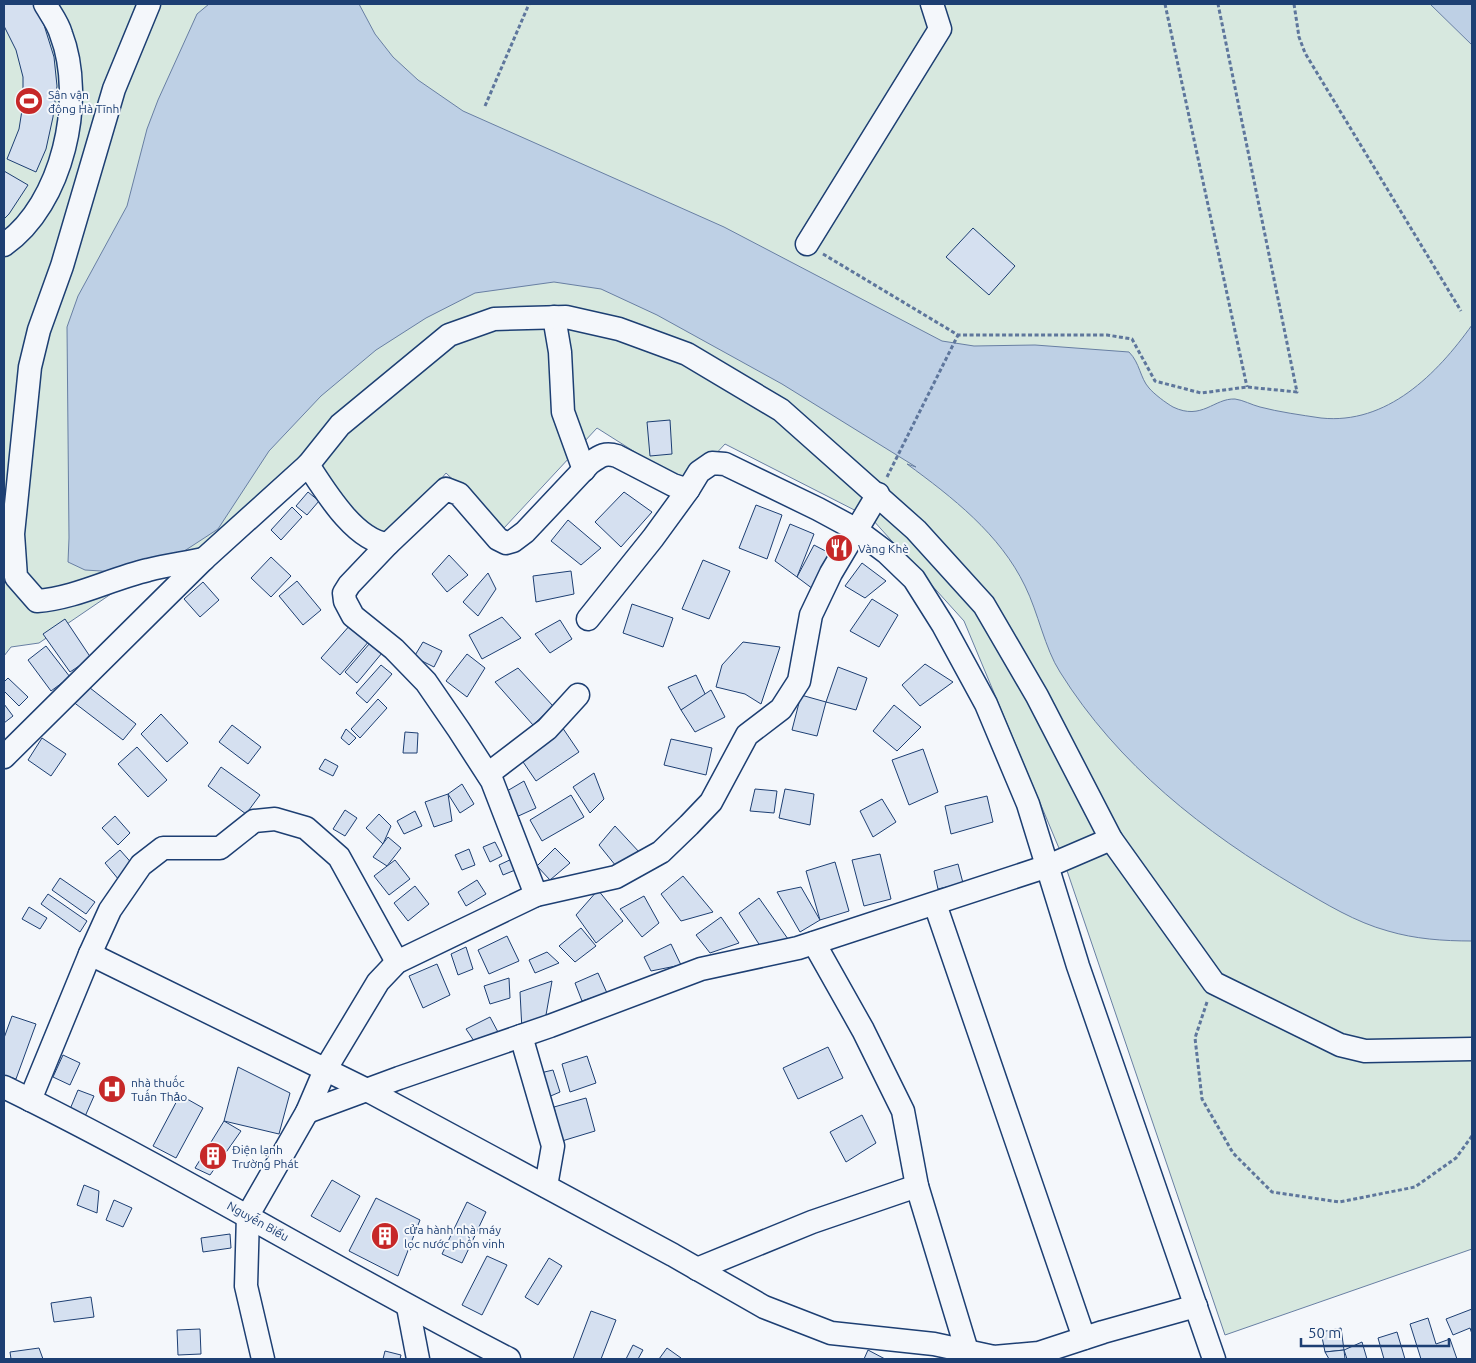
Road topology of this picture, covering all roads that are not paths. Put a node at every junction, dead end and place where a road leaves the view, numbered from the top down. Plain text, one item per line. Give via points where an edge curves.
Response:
1 (45, 4) edge
2 (149, 4) edge
3 (932, 4) edge
4 (807, 244) road end
5 (4, 245) edge
6 (554, 317) junction
7 (308, 465) junction
8 (584, 470) junction
9 (688, 490) junction
10 (878, 494) junction
11 (855, 529) junction
12 (388, 544) junction
13 (204, 559) junction
14 (588, 619) dead end
15 (578, 695) dead end
16 (4, 757) edge
17 (488, 774) junction
18 (1111, 839) junction
19 (1048, 866) junction
20 (536, 895) junction
21 (935, 904) junction
22 (814, 943) junction
23 (90, 954) junction
24 (397, 962) junction
25 (521, 1036) junction
26 (1472, 1049) edge
27 (325, 1070) junction
28 (4, 1087) edge
29 (367, 1090) junction
30 (30, 1100) junction
31 (307, 1112) junction
32 (546, 1186) junction
33 (917, 1186) junction
34 (248, 1215) junction
35 (698, 1269) junction
36 (1196, 1306) junction
37 (408, 1307) junction
38 (1084, 1338) junction
39 (967, 1351) junction
40 (263, 1359) edge
41 (418, 1359) edge
42 (510, 1359) edge
43 (1214, 1359) edge

1 - 5 street via 61,33 71,77 68,136 47,196 18,235
2 - 13 street via 114,89 30,367 13,534 16,577 37,601 77,594 147,570
3 - 4 street via 940,29
6 - 7 street via 494,319 449,335 340,425
6 - 8 street via 560,352 563,412
6 - 10 street via 619,329 687,354 781,410
7 - 12 street via 331,500 366,536 377,543
7 - 13 street
8 - 9 street via 608,453 673,486
8 - 12 street via 514,541 506,543 498,539 459,494 446,489
9 - 11 street via 705,467 712,463 725,464
9 - 14 street
10 - 11 street
10 - 18 street via 916,530 984,605 1037,696
11 - 19 street via 914,579 965,662 1024,795
11 - 20 street via 811,615 799,681 781,709 747,735 711,802 661,852 616,877
12 - 17 street via 349,585 344,593 345,601 353,616 394,649 426,682
13 - 16 street
15 - 17 street via 547,729
17 - 20 street
18 - 19 street
18 - 26 street via 1214,982 1340,1045 1365,1051
19 - 21 street
19 - 36 street via 1078,966
20 - 24 street
21 - 22 street
21 - 38 street
22 - 25 street via 701,969
22 - 33 street via 863,1030 903,1111
23 - 24 street via 110,910 141,866 164,848 220,848 254,821 275,820 306,828 339,857
23 - 27 street
23 - 30 street
24 - 27 street via 378,982
25 - 29 street
25 - 32 street via 553,1146
27 - 29 street
27 - 31 street
28 - 30 street, Nguyễn Biểu
29 - 31 street
29 - 32 street
30 - 34 street, Nguyễn Biểu
31 - 34 street
32 - 35 street
33 - 35 street via 812,1222
33 - 39 street
34 - 37 street, Nguyễn Biểu
34 - 40 street via 246,1286
35 - 39 street via 764,1308 831,1333 934,1344
36 - 38 street
36 - 43 street
37 - 41 street
37 - 42 street, Nguyễn Biểu
38 - 39 street via 1039,1353 994,1357

